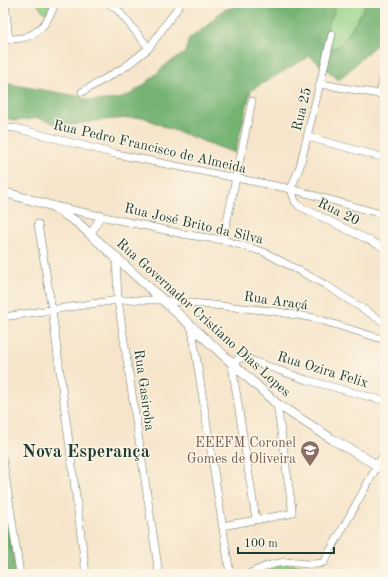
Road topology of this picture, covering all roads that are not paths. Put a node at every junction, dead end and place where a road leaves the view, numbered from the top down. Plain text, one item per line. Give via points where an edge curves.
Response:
1 (5, 3) edge
2 (55, 3) edge
3 (108, 3) edge
4 (181, 3) edge
5 (119, 6) edge
6 (332, 34) dead end
7 (6, 39) edge
8 (150, 48) junction
9 (385, 70) edge
10 (320, 84) junction
11 (82, 92) dead end
12 (383, 94) edge
13 (252, 101) dead end
14 (3, 130) edge
15 (308, 137) junction
16 (385, 158) edge
17 (235, 179) junction
18 (291, 189) junction
19 (3, 192) edge
20 (52, 206) junction
21 (100, 215) junction
22 (385, 215) edge
23 (38, 224) dead end
24 (91, 234) junction
25 (223, 240) junction
26 (385, 248) edge
27 (116, 256) junction
28 (118, 300) junction
29 (161, 300) junction
30 (52, 310) junction
31 (3, 317) edge
32 (385, 324) edge
33 (192, 329) junction
34 (385, 340) edge
35 (232, 365) junction
36 (385, 401) edge
37 (277, 404) junction
38 (385, 452) edge
39 (3, 460) edge
40 (381, 468) edge
41 (256, 520) junction
42 (222, 526) junction
43 (20, 574) edge
44 (86, 574) edge
45 (158, 574) edge
46 (230, 574) edge
47 (249, 574) edge

1 - 7 street
2 - 7 street via 48,20 35,33 21,38
3 - 5 street
4 - 8 street
5 - 8 street
6 - 10 street, Rua 25
8 - 11 street via 125,67
9 - 12 street
10 - 12 street
10 - 15 street, Rua 25
13 - 17 street
14 - 17 street, Rua Pedro Francisco de Almeida via 15,128 116,154
15 - 16 street
15 - 18 street, Rua 25
17 - 18 street, Rua Pedro Francisco de Almeida
17 - 25 street
18 - 22 street, Rua Pedro Francisco de Almeida
18 - 26 street, Rua 20 via 298,206
19 - 20 street, Rua Governador Cristiano Dias Lopes
20 - 21 street, Rua José Brito da Silva
20 - 24 street, Rua Governador Cristiano Dias Lopes
21 - 24 street
21 - 25 street, Rua José Brito da Silva via 188,235
23 - 30 street
24 - 27 street, Rua Governador Cristiano Dias Lopes
25 - 32 street, Rua José Brito da Silva via 264,252 283,261
27 - 28 street, Rua Gasiroba
27 - 29 street, Rua Governador Cristiano Dias Lopes
28 - 29 street, Rua Araçá
28 - 30 street, Rua Araçá
28 - 45 street, Rua Gasiroba
29 - 33 street, Rua Governador Cristiano Dias Lopes
29 - 34 street, Rua Araçá via 273,311 314,318
30 - 31 street, Rua Araçá
30 - 44 street
33 - 35 street, Rua Governador Cristiano Dias Lopes
33 - 42 street
35 - 36 street, Rua Ozira Felix via 239,358 244,358 307,380
35 - 37 street, Rua Governador Cristiano Dias Lopes
35 - 41 street
37 - 40 street, Rua Governador Cristiano Dias Lopes
37 - 41 street via 292,513
38 - 40 street
39 - 43 street
40 - 47 street via 324,562 284,562
41 - 42 street
42 - 46 street

